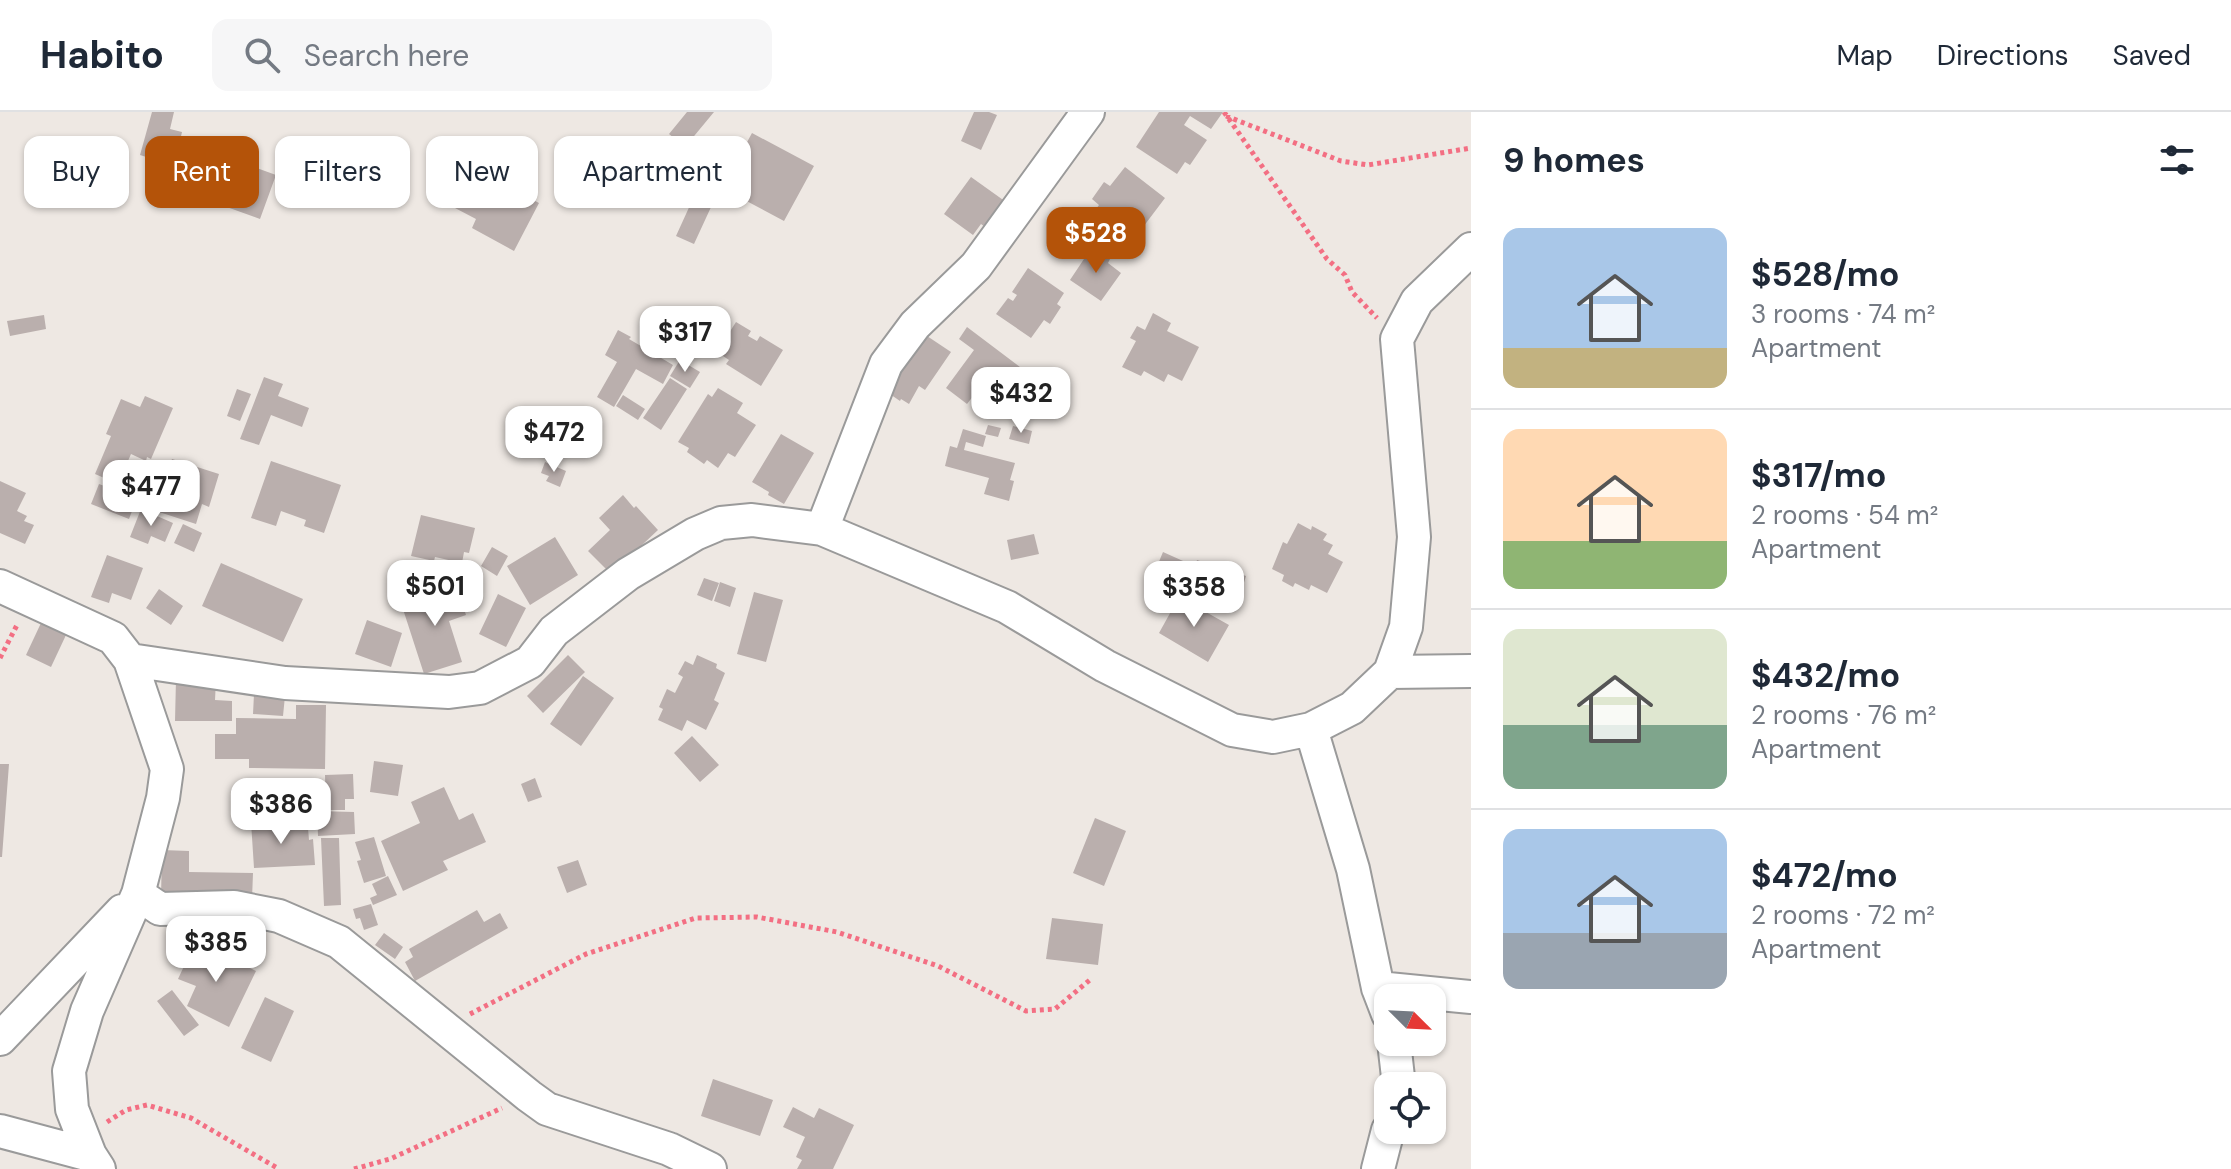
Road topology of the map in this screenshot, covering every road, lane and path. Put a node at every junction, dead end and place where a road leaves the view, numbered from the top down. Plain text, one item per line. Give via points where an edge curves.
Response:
1 (1088, 112) edge
2 (1224, 114) edge
3 (1471, 148) edge
4 (1471, 249) edge
5 (1397, 339) junction
6 (822, 529) junction
7 (0, 586) edge
8 (30, 599) junction
9 (0, 658) edge
10 (130, 660) junction
11 (1471, 671) edge
12 (1390, 672) junction
13 (1311, 729) junction
14 (138, 894) junction
15 (1091, 979) dead end
16 (1379, 984) edge
17 (1471, 997) edge
18 (1446, 998) edge
19 (446, 1027) junction
20 (0, 1039) edge
21 (529, 1096) junction
22 (0, 1131) edge
23 (1384, 1144) edge
24 (91, 1154) edge
25 (279, 1169) edge
26 (354, 1169) edge
27 (710, 1169) edge
28 (1378, 1169) edge

1 - 6 street via 976,266 915,325 886,364
2 - 3 path via 1341,161 1368,165
2 - 5 path via 1327,259 1345,275 1352,292
4 - 5 street via 1417,301
5 - 12 street via 1414,537 1406,627
6 - 10 street via 752,520 721,523 695,534 628,574 554,631 530,662 480,688 449,692 285,683
6 - 13 street via 1007,607 1105,666 1232,730 1273,737
7 - 8 street
8 - 9 path
8 - 10 street via 113,638
10 - 14 street via 167,769
11 - 12 street
12 - 13 street via 1352,708
13 - 16 street via 1353,869
14 - 19 street via 160,909 234,907 316,930 339,942
14 - 20 street
14 - 24 street via 87,1011 69,1071 72,1109
15 - 19 path via 1055,1009 1026,1011 938,966 837,932 757,917 696,918 586,954
17 - 18 street
19 - 21 street
21 - 26 path via 390,1159
21 - 27 street via 547,1109 669,1149
22 - 24 street
23 - 28 street
24 - 25 path via 126,1110 147,1105 191,1118

